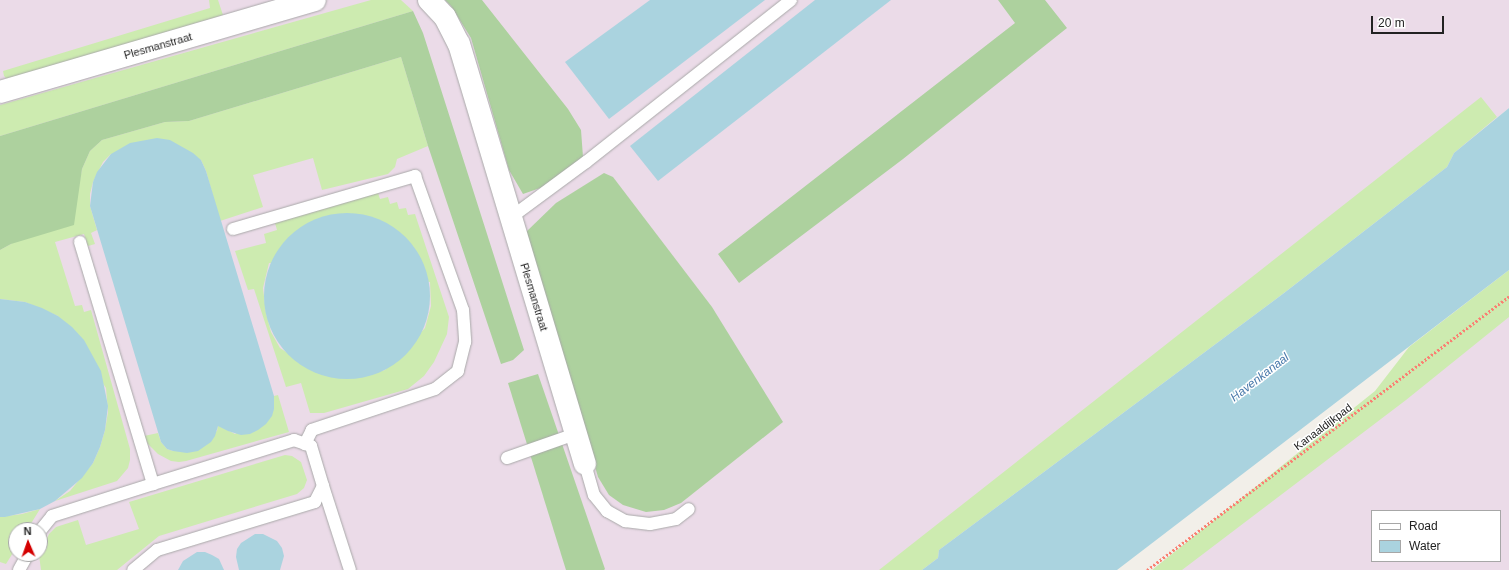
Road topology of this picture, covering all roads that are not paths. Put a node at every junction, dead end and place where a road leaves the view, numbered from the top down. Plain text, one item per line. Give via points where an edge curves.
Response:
1 (315, 0) edge
2 (429, 0) edge
3 (791, 0) edge
4 (0, 92) edge
5 (510, 218) junction
6 (233, 229) dead end
7 (80, 242) dead end
8 (575, 434) junction
9 (305, 444) junction
10 (507, 458) dead end
11 (585, 464) joint
12 (153, 484) junction
13 (323, 486) junction
14 (689, 509) dead end
15 (47, 522) edge
16 (133, 570) edge
17 (350, 570) edge

1 - 4 street, Plesmanstraat
2 - 5 street, Plesmanstraat via 445,17 459,44
3 - 5 lane via 586,162
5 - 8 street, Plesmanstraat
6 - 9 lane via 415,176 462,310 465,342 458,371 435,389 312,430
7 - 12 lane
8 - 10 lane
8 - 11 street, Plesmanstraat
9 - 12 lane via 294,440
9 - 13 lane via 311,446
11 - 14 lane, Plesmanstraat via 594,495 607,511 625,521 650,524 676,519
12 - 15 lane via 52,516
13 - 16 lane via 315,502 157,550
13 - 17 lane

